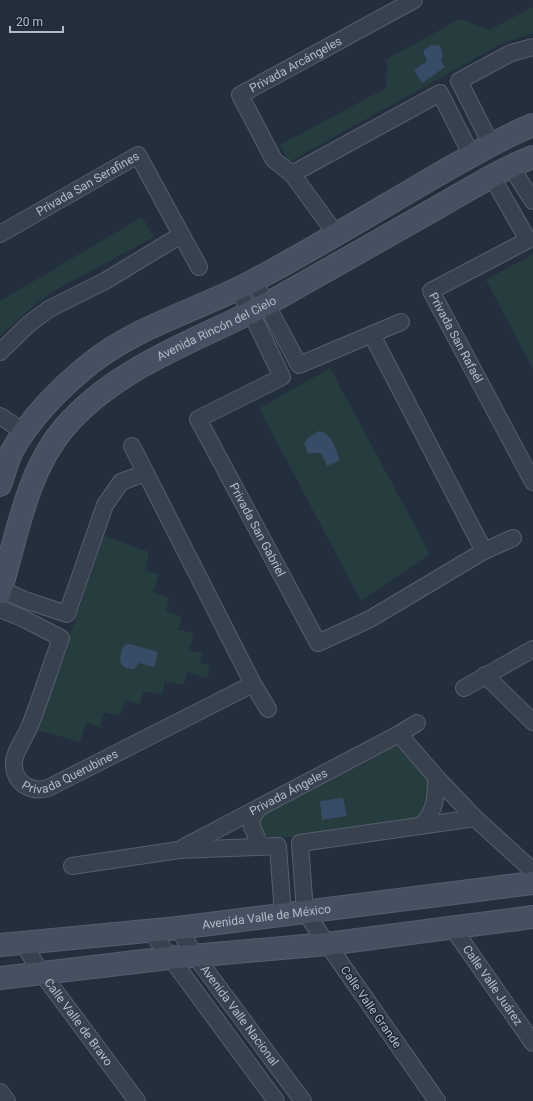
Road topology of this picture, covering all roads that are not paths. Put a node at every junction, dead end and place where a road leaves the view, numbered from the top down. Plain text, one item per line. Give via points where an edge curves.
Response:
1 (414, 0) edge
2 (533, 47) edge
3 (533, 125) edge
4 (491, 144) junction
5 (472, 156) junction
6 (533, 157) edge
7 (502, 172) junction
8 (292, 174) junction
9 (533, 201) edge
10 (0, 234) edge
11 (336, 234) junction
12 (181, 236) junction
13 (199, 267) dead end
14 (246, 285) junction
15 (259, 308) junction
16 (401, 322) dead end
17 (372, 335) junction
18 (0, 352) edge
19 (0, 416) edge
20 (24, 432) junction
21 (132, 446) dead end
22 (6, 448) edge
23 (145, 472) junction
24 (533, 482) edge
25 (0, 486) edge
26 (513, 538) dead end
27 (484, 552) junction
28 (0, 595) edge
29 (533, 649) edge
30 (486, 675) junction
31 (253, 684) junction
32 (464, 688) dead end
33 (268, 709) dead end
34 (533, 722) edge
35 (417, 723) dead end
36 (399, 734) junction
37 (436, 777) junction
38 (258, 809) junction
39 (475, 818) junction
40 (421, 826) junction
41 (261, 847) junction
42 (179, 850) junction
43 (72, 866) dead end
44 (533, 871) edge
45 (533, 883) edge
46 (305, 912) junction
47 (283, 915) junction
48 (533, 917) edge
49 (452, 927) junction
50 (178, 928) junction
51 (150, 930) junction
52 (22, 942) junction
53 (327, 944) junction
54 (0, 945) edge
55 (196, 956) junction
56 (169, 958) junction
57 (41, 972) junction
58 (0, 978) edge
59 (533, 1043) edge
60 (0, 1092) edge
61 (7, 1101) edge
62 (137, 1101) edge
63 (276, 1101) edge
64 (303, 1101) edge
65 (438, 1101) edge

1 - 8 street, Privada Arcángeles via 240,95 274,160
2 - 4 street via 511,53 459,81
3 - 4 street
4 - 5 street
5 - 8 street via 440,93
5 - 11 street
6 - 7 street, Avenida Rincón del Cielo
7 - 9 street
7 - 15 street, Avenida Rincón del Cielo
7 - 24 street, Privada San Rafaél via 528,240 431,291
8 - 11 street, Privada Arcángeles
10 - 12 street, Privada San Serafines via 138,155
11 - 14 street
12 - 13 street, Privada San Serafines
12 - 18 street via 105,281 49,309
14 - 15 street, Privada San Gabriel
14 - 20 street via 153,327 92,362 50,400
15 - 17 street, Privada San Gabriel via 299,365
15 - 27 street, Privada San Gabriel via 282,377 198,419 318,643 370,619
15 - 28 street, Avenida Rincón del Cielo via 154,360 113,384 64,428 35,478
16 - 17 street, Privada San Gabriel
17 - 27 street
19 - 20 street
20 - 22 street
21 - 23 street
22 - 25 street
23 - 28 street via 121,482 105,505 67,614 25,600
23 - 31 street
26 - 27 street, Privada San Gabriel
28 - 31 street, Privada Querubines via 22,618 60,638 29,728 16,755 14,767 19,781 29,788 48,788
29 - 30 street
30 - 32 street
30 - 34 street
31 - 33 street
35 - 36 street, Privada Ángeles
36 - 37 street
36 - 38 street, Privada Ángeles
37 - 39 street
37 - 40 street via 434,807 431,815
38 - 41 street via 251,819
38 - 42 street, Privada Ángeles
39 - 40 street
39 - 44 street
40 - 46 street via 300,843
41 - 42 street, Privada Ángeles
41 - 47 street, Privada Ángeles via 278,846
42 - 43 street, Privada Ángeles
45 - 46 street, Avenida Valle de México
46 - 47 street, Avenida Valle de México
46 - 53 street, Calle Valle Grande
47 - 50 street, Avenida Valle de México
48 - 49 street
49 - 53 street
49 - 59 street, Calle Valle Juárez
50 - 51 street, Avenida Valle de México
50 - 55 street, Avenida Valle Nacional
51 - 52 street, Avenida Valle de México
51 - 56 street, Avenida Valle Nacional
52 - 54 street, Avenida Valle de México
52 - 57 street, Calle Valle de Bravo
53 - 55 street
53 - 65 street, Calle Valle Grande
55 - 56 street
55 - 64 street, Avenida Valle Nacional
56 - 57 street
56 - 63 street, Avenida Valle Nacional
57 - 58 street
57 - 62 street, Calle Valle de Bravo
60 - 61 street

